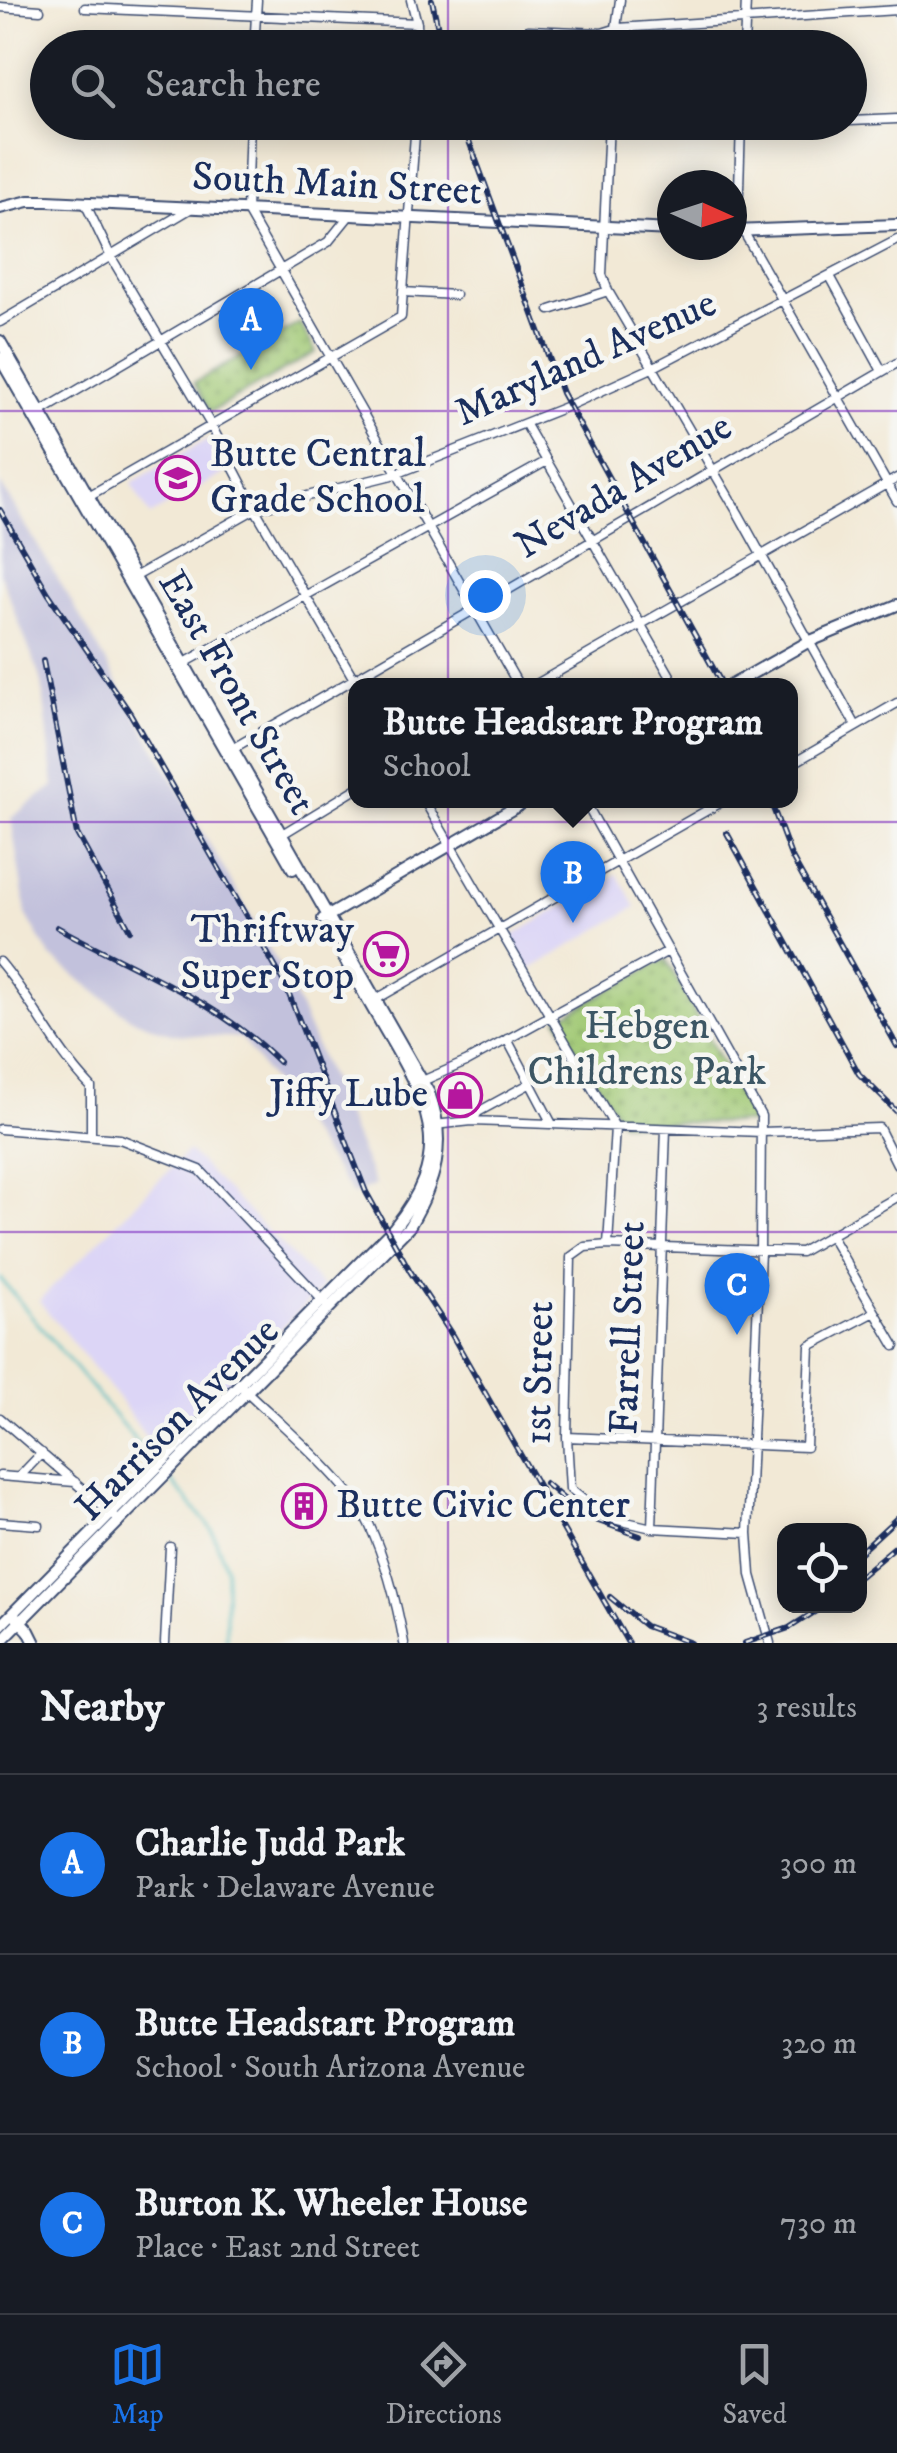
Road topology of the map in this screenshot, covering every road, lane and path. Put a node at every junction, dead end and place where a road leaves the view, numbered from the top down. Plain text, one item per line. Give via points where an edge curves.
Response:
1 (257, 0) edge
2 (410, 0) edge
3 (620, 0) edge
4 (746, 0) edge
5 (0, 7) edge
6 (85, 8) dead end
7 (40, 10) dead end
8 (897, 10) edge
9 (256, 18) junction
10 (745, 18) junction
11 (417, 23) junction
12 (618, 28) junction
13 (255, 30) edge
14 (417, 30) edge
15 (612, 30) edge
16 (745, 30) edge
17 (897, 119) edge
18 (867, 120) edge
19 (249, 140) edge
20 (415, 140) edge
21 (607, 140) edge
22 (741, 140) edge
23 (740, 170) edge
24 (84, 203) junction
25 (0, 208) edge
26 (192, 208) junction
27 (246, 211) junction
28 (349, 216) junction
29 (409, 219) junction
30 (897, 225) edge
31 (603, 229) junction
32 (657, 230) edge
33 (747, 231) edge
34 (897, 240) edge
35 (747, 244) edge
36 (111, 257) junction
37 (279, 272) junction
38 (830, 278) junction
39 (608, 291) junction
40 (404, 292) junction
41 (455, 295) dead end
42 (784, 300) junction
43 (550, 310) dead end
44 (0, 322) edge
45 (0, 340) edge
46 (163, 340) junction
47 (331, 357) junction
48 (0, 358) edge
49 (897, 363) edge
50 (654, 367) junction
51 (882, 371) junction
52 (838, 395) junction
53 (37, 414) junction
54 (525, 423) junction
55 (212, 425) junction
56 (547, 461) junction
57 (712, 468) junction
58 (396, 474) junction
59 (897, 478) edge
60 (887, 483) junction
61 (85, 498) junction
62 (897, 500) edge
63 (256, 509) junction
64 (428, 526) junction
65 (593, 542) junction
66 (762, 556) junction
67 (131, 579) junction
68 (307, 595) junction
69 (897, 605) edge
70 (474, 609) junction
71 (641, 626) junction
72 (808, 642) junction
73 (180, 666) junction
74 (355, 678) edge
75 (363, 678) edge
76 (513, 678) edge
77 (547, 678) edge
78 (671, 678) edge
79 (744, 678) edge
80 (348, 687) edge
81 (897, 703) edge
82 (856, 726) junction
83 (230, 750) junction
84 (798, 760) edge
85 (348, 794) edge
86 (429, 808) edge
87 (514, 808) edge
88 (589, 808) edge
89 (710, 808) edge
90 (278, 836) junction
91 (450, 846) junction
92 (618, 859) junction
93 (325, 918) junction
94 (498, 928) junction
95 (668, 951) junction
96 (0, 962) edge
97 (372, 1001) junction
98 (549, 1016) junction
99 (507, 1039) junction
100 (419, 1082) junction
101 (531, 1082) junction
102 (472, 1121) junction
103 (552, 1124) junction
104 (435, 1125) junction
105 (615, 1128) junction
106 (0, 1129) edge
107 (666, 1129) junction
108 (762, 1132) junction
109 (90, 1134) junction
110 (897, 1164) edge
111 (897, 1197) edge
112 (396, 1234) junction
113 (830, 1235) junction
114 (384, 1238) junction
115 (608, 1244) junction
116 (662, 1248) junction
117 (760, 1252) junction
118 (361, 1278) junction
119 (326, 1304) junction
120 (875, 1312) junction
121 (894, 1346) edge
122 (243, 1387) junction
123 (0, 1418) edge
124 (567, 1437) junction
125 (655, 1441) junction
126 (752, 1445) junction
127 (42, 1453) junction
128 (0, 1476) edge
129 (20, 1478) junction
130 (76, 1482) junction
131 (115, 1516) junction
132 (0, 1522) edge
133 (39, 1525) dead end
134 (652, 1528) junction
135 (748, 1533) junction
136 (170, 1546) dead end
137 (16, 1618) junction
138 (0, 1626) edge
139 (0, 1642) edge
140 (35, 1643) edge
141 (165, 1643) edge
142 (404, 1643) edge
143 (770, 1643) edge

1 - 9 street
2 - 11 street
3 - 12 street
4 - 10 street
5 - 7 street
6 - 9 street
8 - 10 street
9 - 11 street
9 - 13 street
10 - 12 street
10 - 16 street
11 - 14 street
12 - 15 street
17 - 18 street
19 - 27 street
20 - 29 street
21 - 31 street
22 - 23 street
24 - 25 main road, South Main Street via 29,201
24 - 26 main road, South Main Street
24 - 36 street
26 - 27 main road, South Main Street
26 - 36 street
27 - 28 main road, South Main Street
27 - 37 street
28 - 29 main road, South Main Street
28 - 37 street via 328,242
29 - 31 main road, South Main Street
29 - 40 street
30 - 33 main road
31 - 32 main road, South Main Street
31 - 39 street
34 - 38 street, Maryland Avenue
35 - 42 street
36 - 44 street
36 - 46 street
37 - 46 street
37 - 47 street
38 - 42 street, Maryland Avenue
38 - 51 street
39 - 43 street
39 - 50 street
40 - 41 street
40 - 47 street via 402,317
42 - 50 street, Maryland Avenue
42 - 52 street
45 - 53 main road, East Front Street
46 - 53 street
46 - 55 street
47 - 55 street
47 - 58 street
48 - 53 main road, East Front Street
49 - 51 street, Nevada Avenue
50 - 54 street, Maryland Avenue
50 - 57 street
51 - 52 street, Nevada Avenue
52 - 57 street, Nevada Avenue
52 - 60 street
53 - 61 main road, East Front Street
54 - 56 street
54 - 58 street, Maryland Avenue
55 - 61 street
55 - 63 street
56 - 64 street
56 - 65 street
57 - 65 street, Nevada Avenue
57 - 66 street
58 - 63 street, Maryland Avenue
58 - 64 street
59 - 60 street
60 - 62 street
60 - 66 street
61 - 67 main road, East Front Street
63 - 67 street, Maryland Avenue
63 - 68 street
64 - 68 street
64 - 70 street
65 - 70 street, Nevada Avenue
65 - 71 street
66 - 71 street
66 - 72 street
67 - 73 main road, East Front Street
68 - 73 street
68 - 74 street
69 - 72 main road
70 - 75 street, Nevada Avenue
70 - 76 street
71 - 77 street
71 - 78 street
72 - 79 main road
72 - 82 street
73 - 83 main road, East Front Street
80 - 83 street, Nevada Avenue
81 - 82 street
82 - 84 street
83 - 90 main road, East Front Street
85 - 90 street
86 - 91 street
87 - 91 main road
88 - 92 street
89 - 92 street
90 - 93 main road, East Front Street
91 - 93 main road
91 - 94 street
92 - 94 street
92 - 95 street
93 - 97 main road, East Front Street
94 - 97 street
94 - 98 street
95 - 98 street
95 - 108 street via 754,1102
96 - 109 street via 52,1042 91,1087
97 - 100 main road, East Front Street
98 - 99 street
98 - 105 street
99 - 100 street
99 - 101 street
100 - 104 main road, East Front Street
101 - 102 street
101 - 103 street
102 - 103 street
102 - 104 street
103 - 105 street
104 - 112 main road, East Front Street via 435,1174 422,1206
105 - 107 street
105 - 115 street
106 - 109 street
107 - 108 street
107 - 116 street, Farrell Street
108 - 110 street via 879,1128
108 - 117 street
109 - 119 street via 200,1170
111 - 113 street
112 - 114 main road, Harrison Avenue
112 - 118 main road, Harrison Avenue
113 - 117 street via 801,1252
113 - 120 street
114 - 118 main road via 360,1269
114 - 119 main road, Harrison Avenue
115 - 116 street
115 - 124 street, 1st Street via 586,1247 572,1258
116 - 117 street
116 - 125 street, Farrell Street
117 - 126 street
118 - 119 main road, Harrison Avenue
119 - 122 main road, Harrison Avenue
120 - 121 street
120 - 126 street via 810,1346 806,1447
122 - 131 main road, Harrison Avenue
122 - 142 street via 350,1493 369,1524
123 - 127 street
124 - 125 street
124 - 134 street, 1st Street via 570,1489 605,1517
125 - 126 street
125 - 134 street, Farrell Street
126 - 135 street
127 - 129 street
127 - 130 street
128 - 129 street
129 - 130 street
130 - 131 street
131 - 137 main road, Harrison Avenue
132 - 133 street
134 - 135 street
135 - 143 street via 751,1575
136 - 141 street
137 - 138 main road, Harrison Avenue
137 - 139 main road, Harrison Avenue
137 - 140 main road

